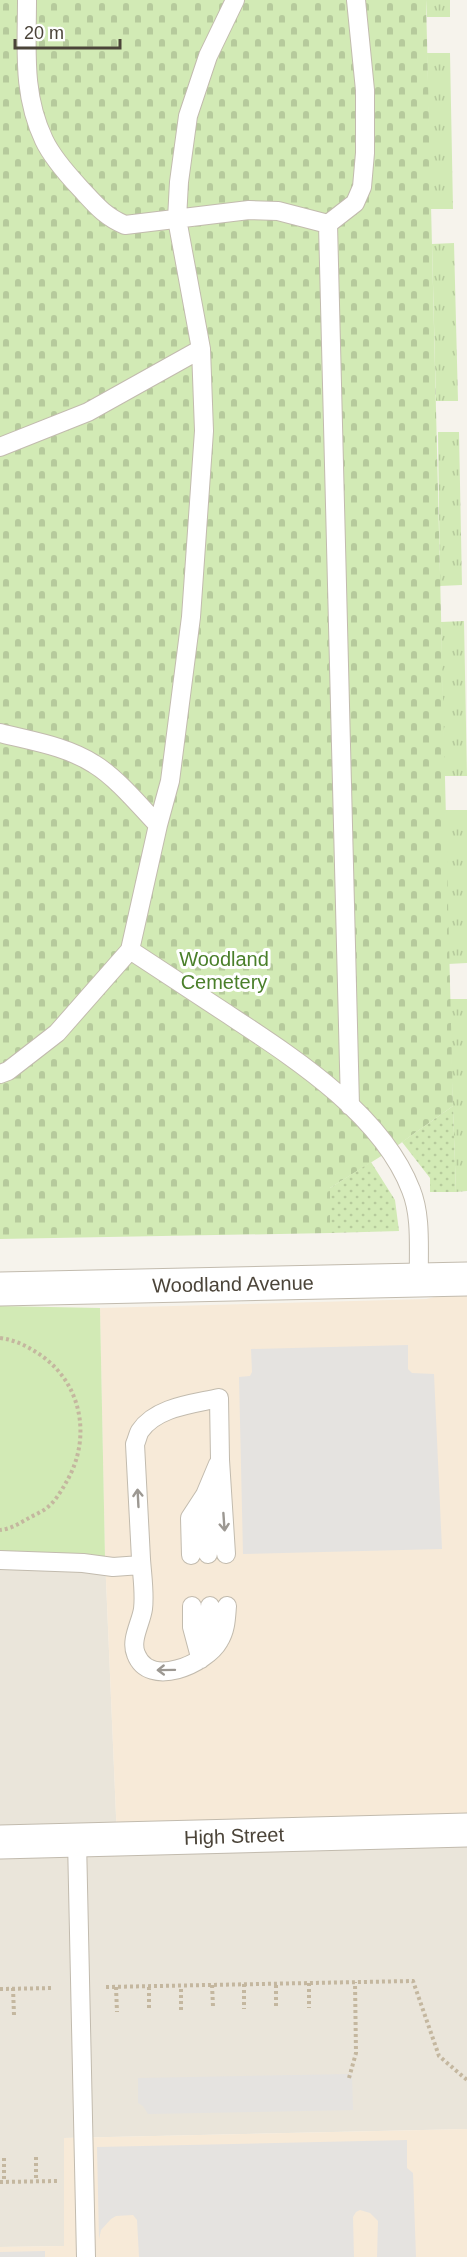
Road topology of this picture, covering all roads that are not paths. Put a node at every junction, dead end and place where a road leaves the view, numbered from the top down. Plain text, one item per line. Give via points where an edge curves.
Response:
1 (27, 0) edge
2 (235, 0) edge
3 (356, 0) edge
4 (177, 219) junction
5 (328, 224) junction
6 (201, 350) junction
7 (0, 447) edge
8 (0, 733) edge
9 (158, 825) junction
10 (130, 950) junction
11 (0, 1074) edge
12 (350, 1106) junction
13 (419, 1280) junction
14 (467, 1280) edge
15 (0, 1289) edge
16 (220, 1460) junction
17 (0, 1560) edge
18 (141, 1565) junction
19 (201, 1659) junction
20 (467, 1830) edge
21 (77, 1840) junction
22 (0, 1842) edge
23 (86, 2257) edge

1 - 4 lane via 26,81 44,142 109,218 125,225
2 - 4 lane via 208,56 188,116
3 - 5 lane via 365,90 362,188 355,203
4 - 5 lane via 249,210 278,211
4 - 6 lane
5 - 12 lane
6 - 7 lane via 88,412
6 - 9 lane via 204,431 191,617 170,781
8 - 9 lane via 64,749 94,764
9 - 10 lane
10 - 11 lane via 57,1033
10 - 12 lane via 293,1057
12 - 13 lane via 391,1150 412,1192 417,1214
13 - 14 street, Woodland Avenue
13 - 15 street, Woodland Avenue
16 -> 16 lane via 208,1554 206,1495
18 -> 16 lane via 135,1444 140,1431 162,1413 219,1398
17 - 18 lane
19 -> 18 lane via 175,1671 155,1671 142,1664 135,1653 143,1606
19 - 19 lane via 219,1642 226,1624 209,1606 192,1627
20 - 21 street, High Street
21 - 22 street, High Street
21 - 23 lane

